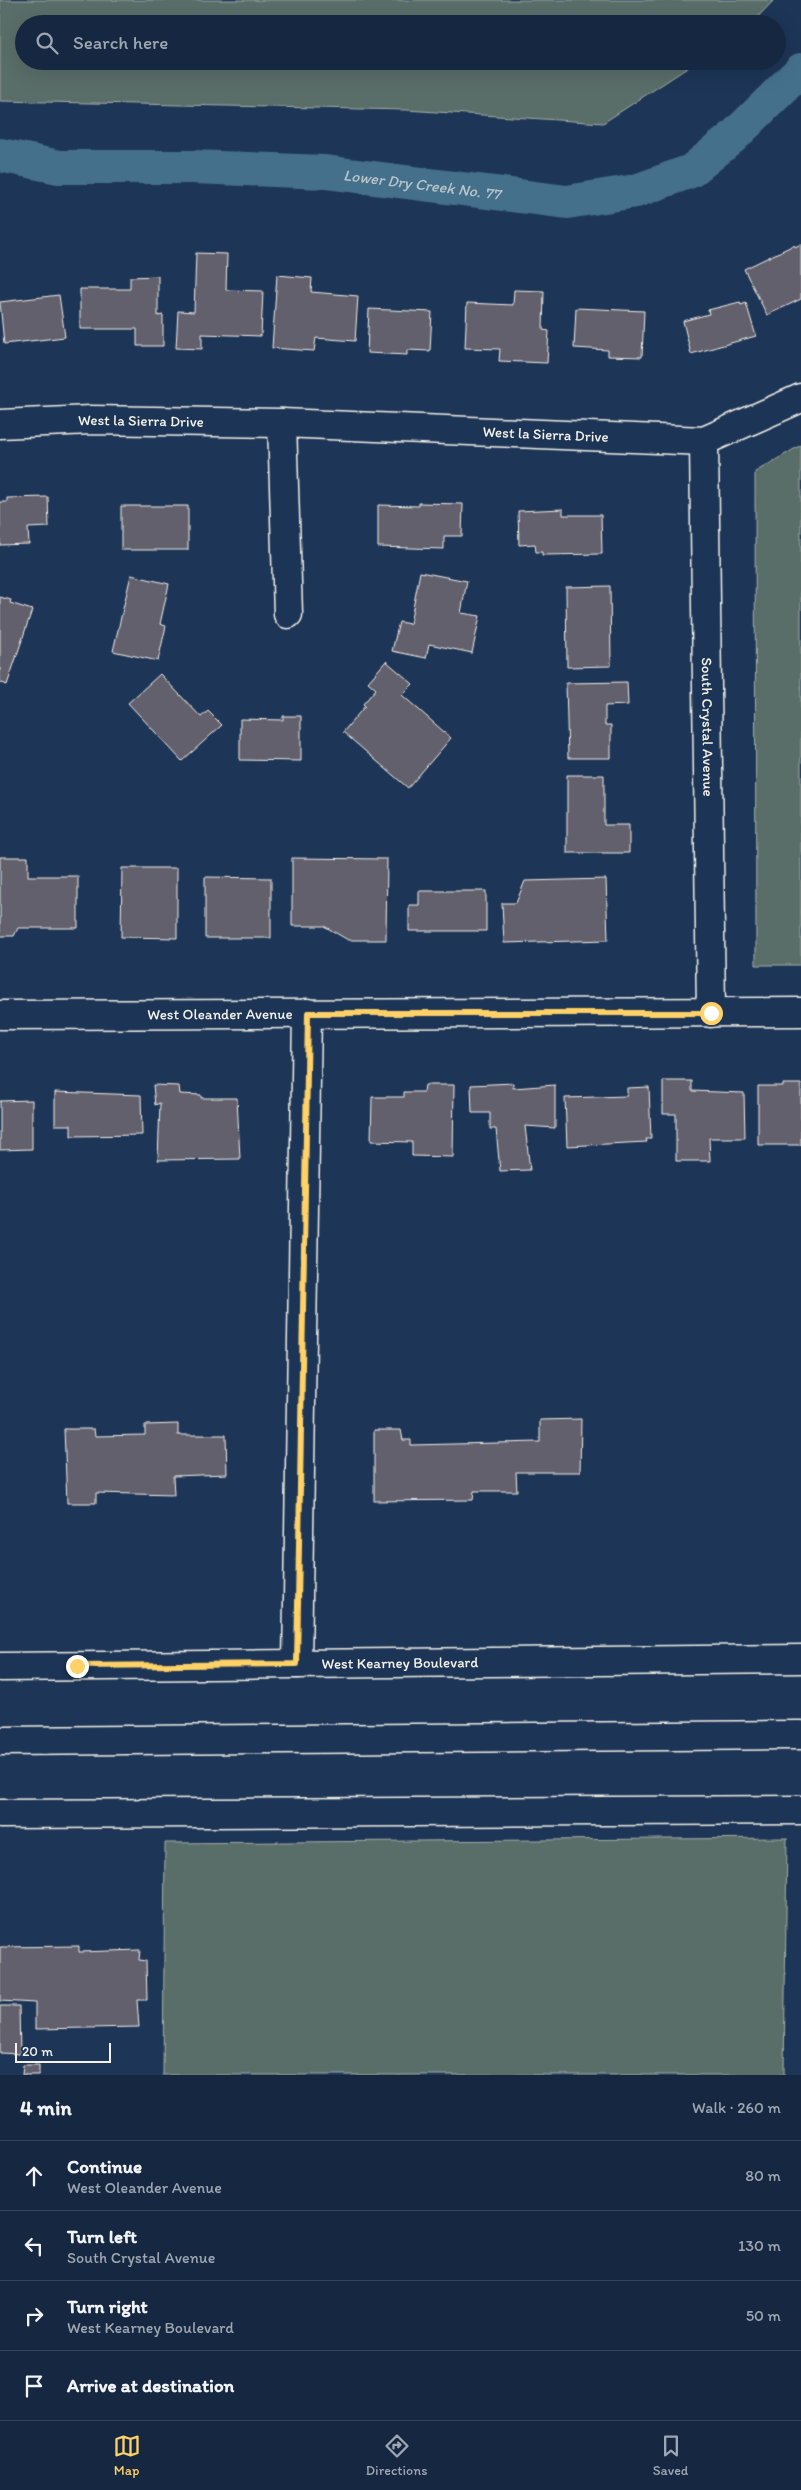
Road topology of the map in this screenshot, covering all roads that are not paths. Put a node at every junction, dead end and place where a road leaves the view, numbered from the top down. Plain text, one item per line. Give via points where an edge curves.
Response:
1 (801, 398) edge
2 (282, 423) junction
3 (0, 424) edge
4 (704, 441) junction
5 (288, 614) dead end
6 (801, 1012) edge
7 (308, 1013) junction
8 (711, 1013) junction
9 (0, 1015) edge
10 (801, 1660) edge
11 (297, 1664) junction
12 (0, 1667) edge
13 (801, 1735) edge
14 (0, 1741) edge
15 (801, 1810) edge
16 (0, 1814) edge

1 - 4 street, West la Sierra Drive
2 - 3 street, West la Sierra Drive via 91,420
2 - 4 street, West la Sierra Drive
2 - 5 street
4 - 8 street, South Crystal Avenue
6 - 8 street, West Oleander Avenue
7 - 8 street, West Oleander Avenue
7 - 9 street, West Oleander Avenue
7 - 11 street
10 - 11 street, West Kearney Boulevard
11 - 12 street, West Kearney Boulevard
13 - 14 street
15 - 16 street

